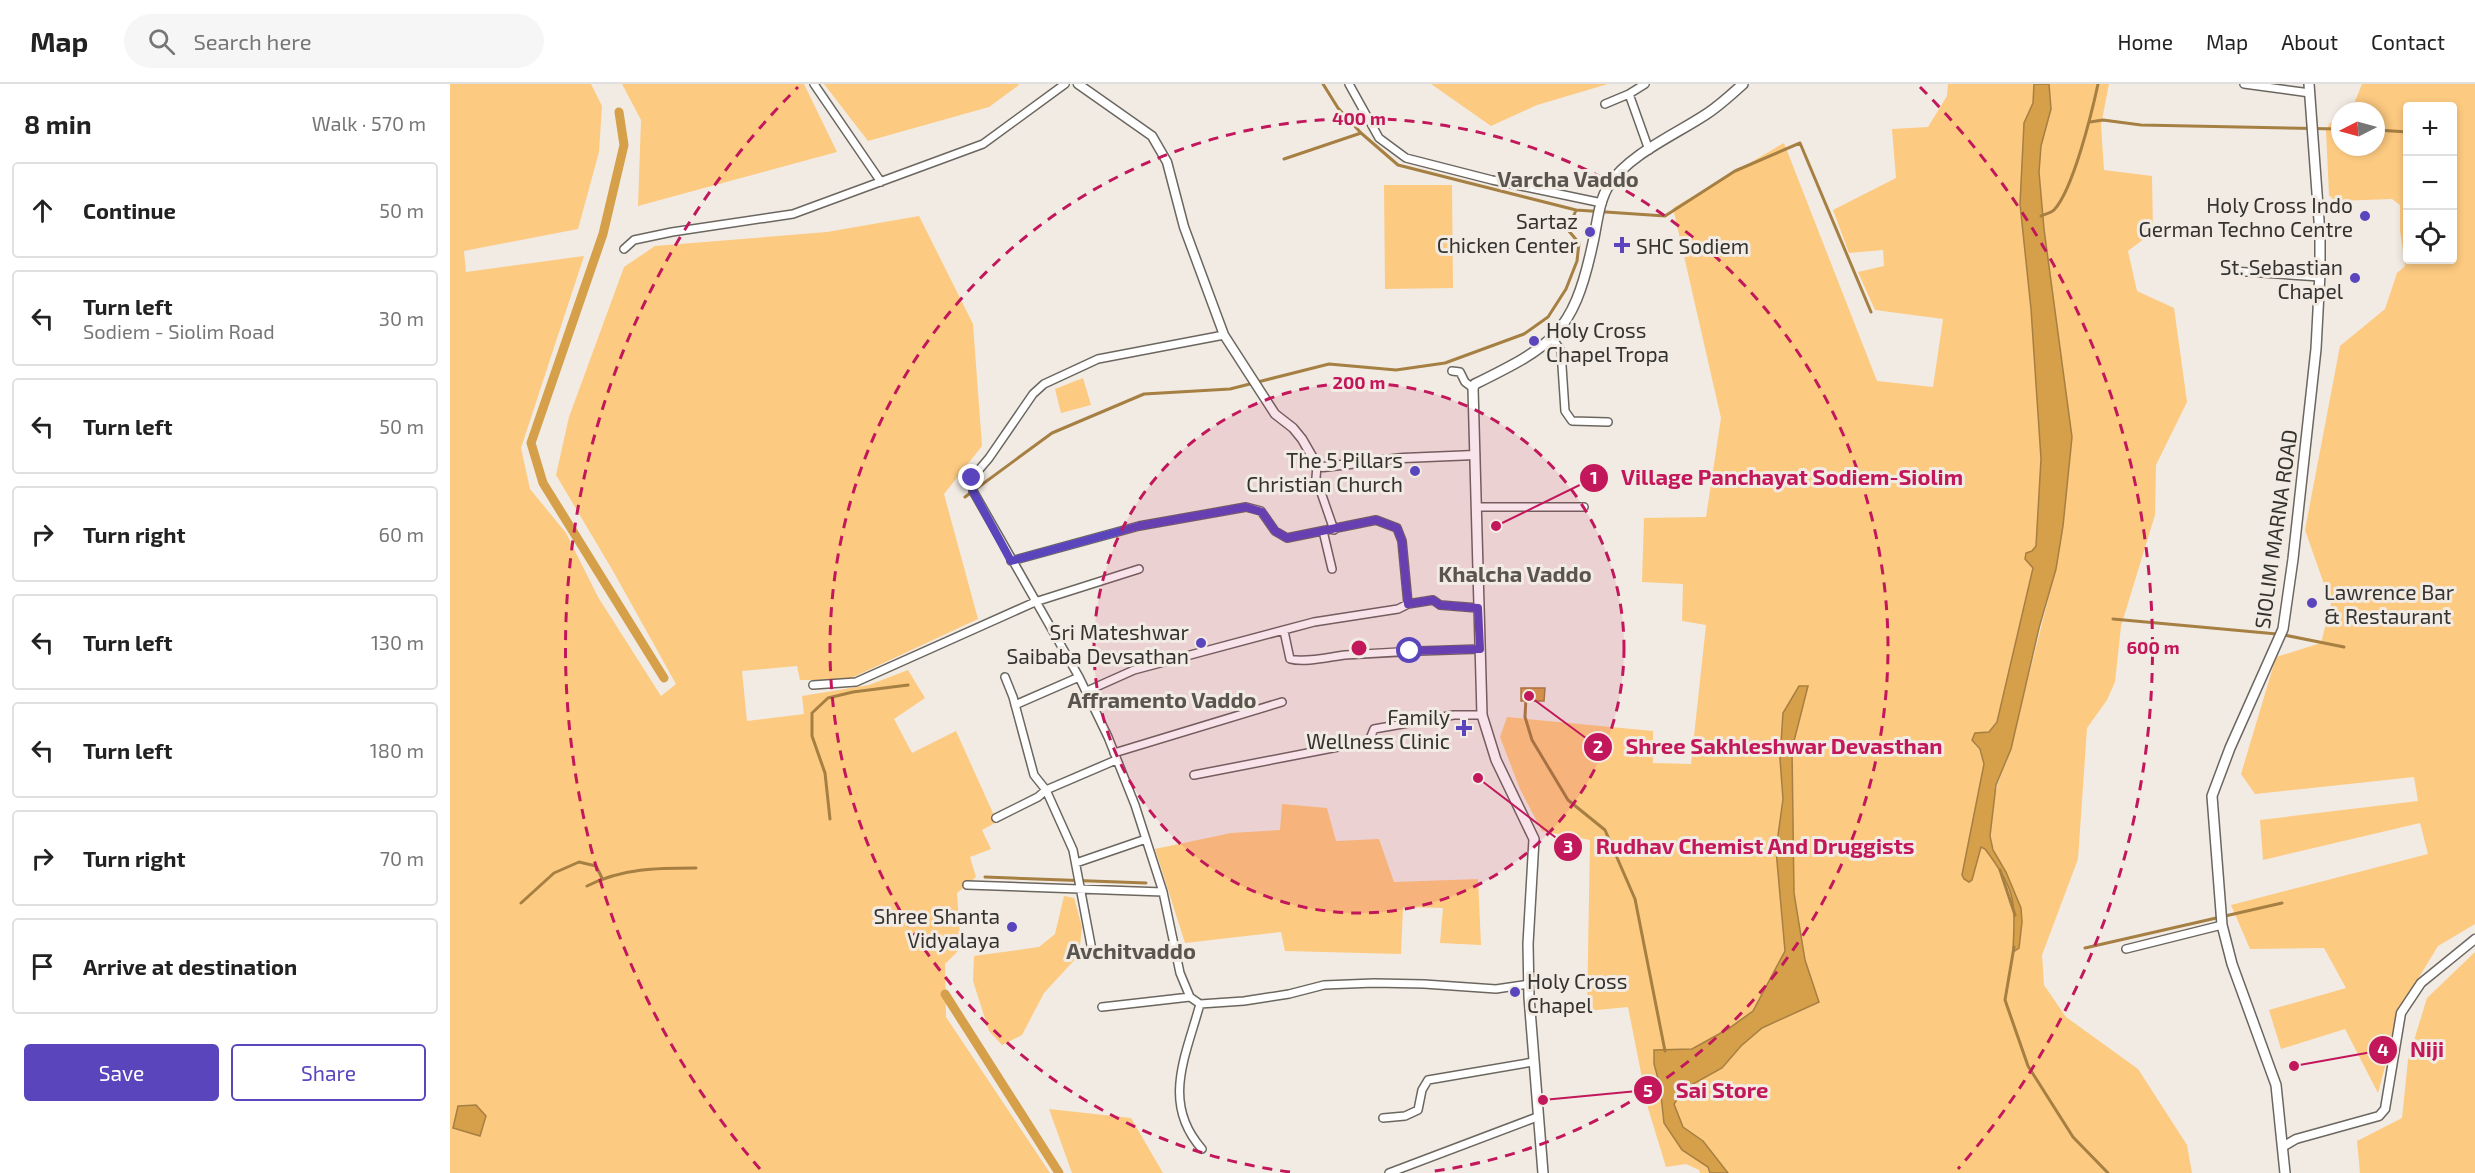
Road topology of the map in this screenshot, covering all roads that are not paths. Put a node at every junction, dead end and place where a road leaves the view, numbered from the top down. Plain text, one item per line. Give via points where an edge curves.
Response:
1 (814, 84) edge
2 (1065, 84) edge
3 (1078, 84) edge
4 (1349, 84) edge
5 (1645, 84) edge
6 (1743, 84) edge
7 (2244, 84) edge
8 (2310, 88) edge
9 (1629, 94) junction
10 (1605, 104) dead end
11 (1649, 150) junction
12 (882, 182) junction
13 (1601, 209) junction
14 (624, 249) dead end
15 (2232, 271) dead end
16 (2320, 277) junction
17 (1224, 335) junction
18 (1553, 339) junction
19 (1452, 371) dead end
20 (1473, 388) junction
21 (1608, 422) dead end
22 (1475, 455) junction
23 (1317, 465) junction
24 (1476, 507) junction
25 (1584, 507) dead end
26 (1334, 530) junction
27 (1323, 531) junction
28 (1011, 561) junction
29 (1139, 569) dead end
30 (1332, 569) dead end
31 (1035, 602) junction
32 (1408, 604) junction
33 (1478, 608) junction
34 (1284, 631) junction
35 (1480, 649) junction
36 (1005, 677) dead end
37 (1079, 677) junction
38 (813, 685) dead end
39 (1087, 692) junction
40 (1282, 702) dead end
41 (1015, 705) junction
42 (1482, 715) junction
43 (1115, 756) junction
44 (1194, 775) dead end
45 (1046, 790) junction
46 (996, 818) dead end
47 (1146, 839) junction
48 (1076, 863) junction
49 (967, 885) dead end
50 (1082, 889) junction
51 (1164, 892) junction
52 (2222, 925) junction
53 (2475, 939) edge
54 (1091, 945) dead end
55 (2126, 949) dead end
56 (1529, 984) junction
57 (1190, 998) junction
58 (1200, 1004) junction
59 (1102, 1007) dead end
60 (1533, 1062) junction
61 (1537, 1117) junction
62 (1383, 1118) dead end
63 (2284, 1146) junction
64 (1202, 1149) dead end
65 (1389, 1173) edge
66 (1543, 1173) edge
67 (2285, 1173) edge

1 - 12 street
2 - 12 street via 983,144
3 - 17 street via 1152,136 1167,162 1184,227
4 - 13 street via 1379,138 1406,158
5 - 9 street
6 - 11 main road via 1710,112
7 - 8 street
8 - 16 main road, SIOLIM MARNA ROAD
9 - 10 street
9 - 11 street
11 - 13 main road via 1625,165 1608,186
12 - 14 street via 793,214 672,232 634,240
13 - 18 main road via 1575,305
15 - 16 street
16 - 52 main road, SIOLIM MARNA ROAD via 2316,349 2283,629 2212,796
17 - 23 street via 1275,414 1293,428
17 - 28 street via 1098,359 1044,384 1033,394 972,478 973,491
18 - 20 main road
18 - 21 street via 1561,351 1565,411 1572,421
19 - 20 street via 1460,372
20 - 22 main road
22 - 23 street
22 - 24 main road
23 - 26 street via 1316,478
24 - 25 street
24 - 33 main road
26 - 27 street
26 - 32 street via 1376,520 1397,528 1402,541
27 - 28 street via 1287,538 1275,531 1262,512 1246,507 1139,526
27 - 30 street
28 - 31 street
29 - 31 street
31 - 37 street
31 - 38 street via 856,681
32 - 33 street via 1433,600 1440,605
32 - 34 street
33 - 35 main road
34 - 35 street via 1290,659 1298,661
34 - 39 street via 1134,670
35 - 42 main road
36 - 41 street
37 - 39 street
37 - 41 street
39 - 43 street
40 - 43 street
41 - 45 street via 1034,776
42 - 44 street via 1454,715 1374,729 1369,741
42 - 56 main road via 1496,760 1534,838
43 - 45 street
43 - 47 street
45 - 46 street
45 - 48 street
47 - 48 street
47 - 51 street
48 - 50 street
49 - 50 street
50 - 51 street
50 - 54 street
51 - 57 street via 1180,973
52 - 55 street
52 - 63 main road, SIOLIM MARNA ROAD via 2276,1085
53 - 63 street via 2421,983 2401,1013 2385,1109 2379,1116 2296,1139
56 - 58 street via 1496,989 1424,984 1324,985 1244,1001
56 - 60 main road
57 - 58 street
57 - 59 street
58 - 64 street via 1178,1085 1181,1117 1188,1134
60 - 61 main road
60 - 62 street via 1428,1080 1418,1110
61 - 65 street
61 - 66 main road
63 - 67 main road, SIOLIM MARNA ROAD

